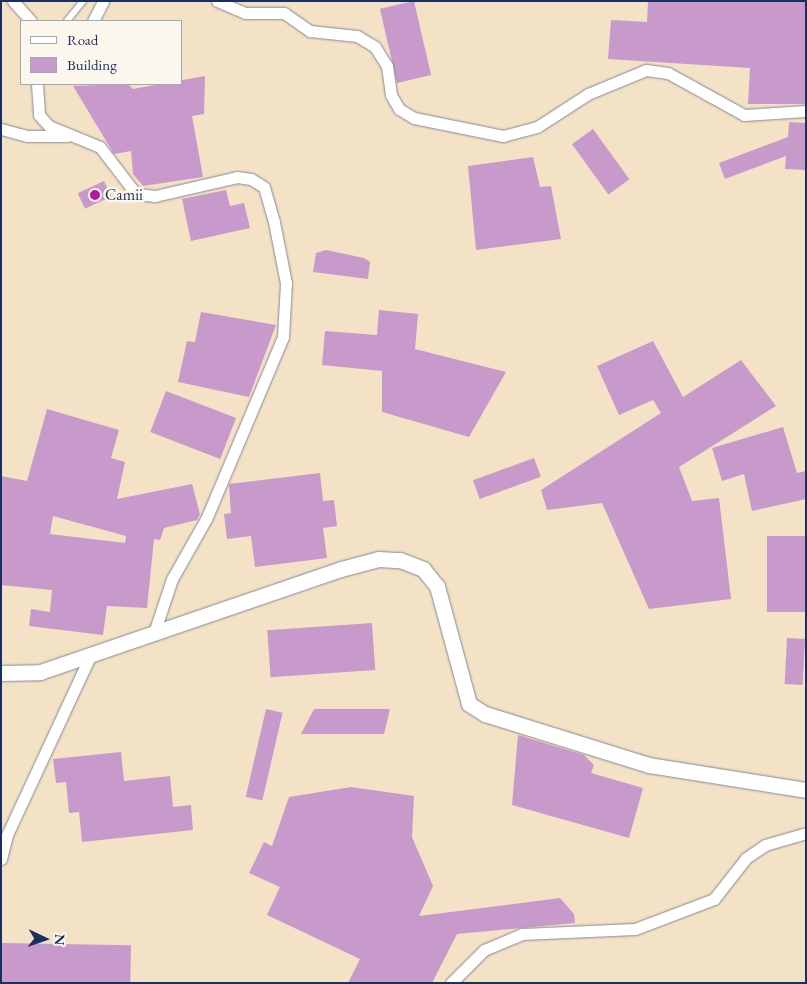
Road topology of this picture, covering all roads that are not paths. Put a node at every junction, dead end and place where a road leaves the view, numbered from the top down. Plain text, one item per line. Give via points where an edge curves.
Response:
1 (13, 1) edge
2 (83, 1) edge
3 (103, 1) edge
4 (217, 1) edge
5 (31, 20) edge
6 (68, 20) edge
7 (94, 20) edge
8 (37, 85) edge
9 (806, 111) edge
10 (1, 129) edge
11 (71, 136) junction
12 (154, 633) junction
13 (90, 656) junction
14 (1, 673) edge
15 (806, 790) edge
16 (806, 832) edge
17 (1, 859) edge
18 (452, 983) edge

1 - 5 street via 30,15
2 - 6 lane
3 - 7 street
4 - 9 street via 246,13 284,13 310,32 357,36 376,47 388,66 391,95 399,109 414,118 502,136 537,127 588,94 646,70 668,73 744,115
8 - 11 street via 39,116
10 - 11 street via 26,136
11 - 12 street via 100,147 136,194 155,196 237,177 264,187 286,283 284,337 206,519 172,579
12 - 13 street
12 - 15 street via 250,604 341,569 378,559 400,560 423,569 437,586 469,704 485,714 649,765
13 - 14 street via 40,672
13 - 17 street via 7,835
16 - 18 street via 764,845 746,858 714,899 635,929 522,934 484,950

